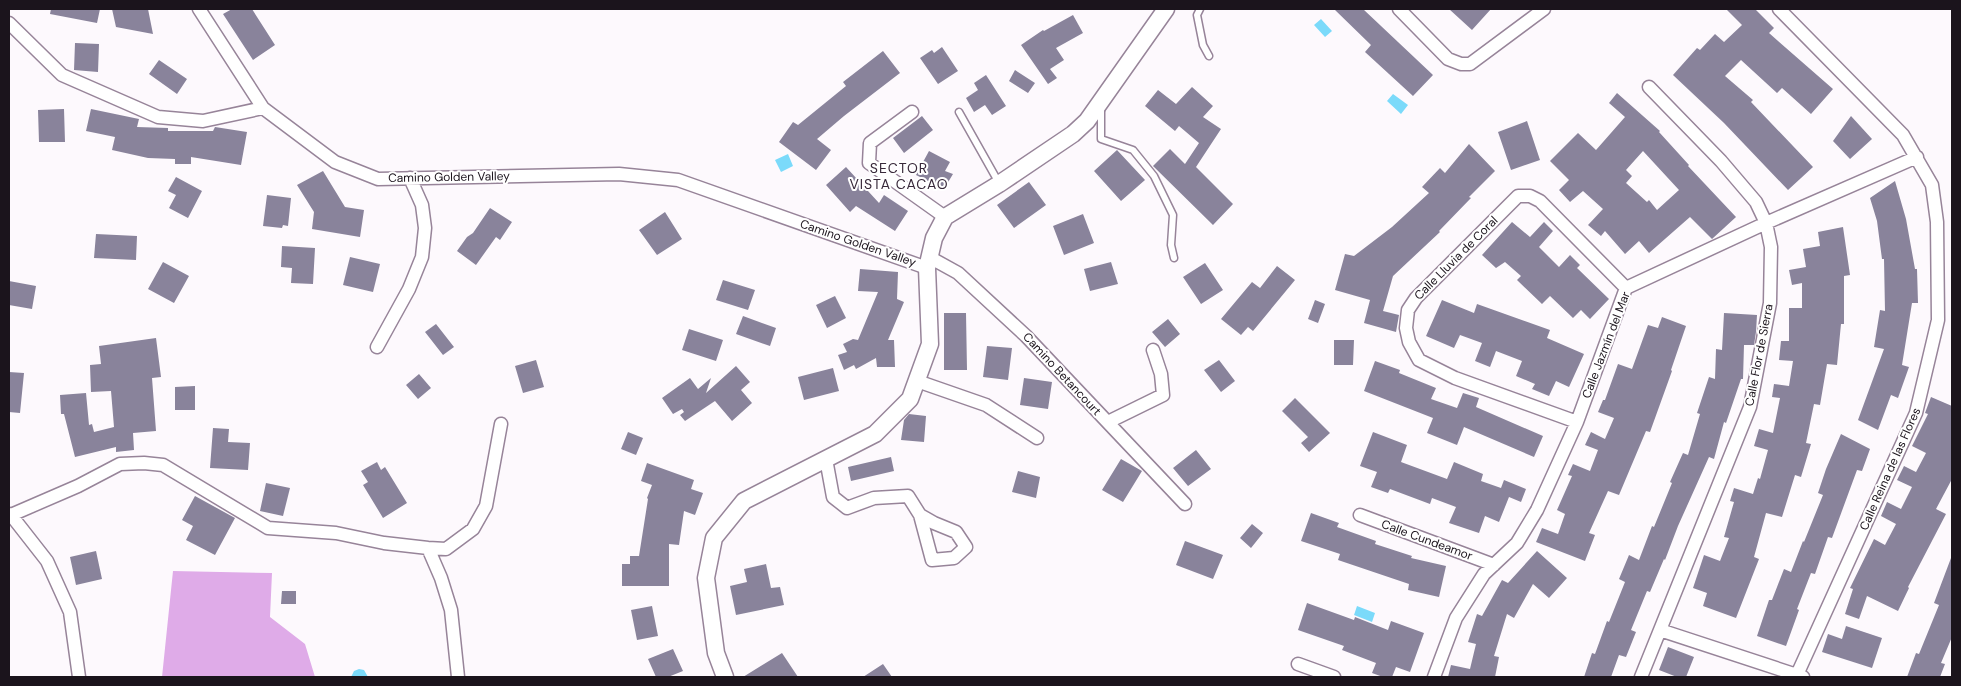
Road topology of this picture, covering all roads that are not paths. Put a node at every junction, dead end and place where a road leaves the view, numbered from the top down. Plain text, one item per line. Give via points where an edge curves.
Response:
1 (198, 9) edge
2 (1166, 9) edge
3 (1200, 9) edge
4 (1399, 9) edge
5 (1544, 9) edge
6 (1779, 9) edge
7 (9, 23) edge
8 (1210, 56) dead end
9 (1649, 87) dead end
10 (1101, 101) junction
11 (263, 108) junction
12 (912, 112) dead end
13 (958, 112) dead end
14 (1917, 157) junction
15 (410, 178) junction
16 (999, 184) junction
17 (945, 217) junction
18 (1766, 223) junction
19 (1174, 258) dead end
20 (928, 262) junction
21 (1626, 288) junction
22 (377, 347) dead end
23 (1153, 350) dead end
24 (917, 381) junction
25 (1108, 422) junction
26 (1577, 422) junction
27 (501, 424) dead end
28 (1037, 438) dead end
29 (826, 459) junction
30 (1184, 504) dead end
31 (10, 514) edge
32 (920, 515) dead end
33 (1360, 515) dead end
34 (428, 548) junction
35 (1494, 565) junction
36 (1660, 630) junction
37 (1298, 664) dead end
38 (1799, 676) edge
39 (79, 677) edge
40 (458, 677) edge
41 (725, 677) edge
42 (1334, 677) edge
43 (1434, 677) edge
44 (1641, 677) edge

1 - 11 street, Camino Golden Valley
2 - 10 street
3 - 8 lane via 1197,15 1203,44
4 - 5 street via 1448,58 1470,64
6 - 14 street, Calle Reina de las Flores via 1903,135
7 - 11 street via 62,75 158,117 203,121
9 - 18 street, Calle Flor de Sierra via 1721,160 1756,202
10 - 16 street via 1073,134
10 - 19 lane via 1101,139 1133,150 1154,176 1173,215 1170,245
11 - 15 street, Camino Golden Valley via 335,162 378,179
12 - 17 street via 870,144 869,163
13 - 16 lane
14 - 18 street, Calle Jazmín del Mar
14 - 38 street, Calle Reina de las Flores via 1932,185 1938,222 1938,320 1934,344 1916,413
15 - 20 street, Camino Golden Valley via 619,174 678,180
15 - 22 street via 422,205 425,228 422,257 409,289
16 - 17 street
17 - 20 street via 934,238
18 - 21 street, Calle Jazmín del Mar
18 - 36 street, Calle Flor de Sierra via 1770,247 1770,303 1750,408
20 - 24 street via 930,344
20 - 25 street, Camino Betancourt via 958,273 1026,336
21 - 26 street, Calle Jazmín del Mar
21 - 26 street, Calle Lluvia de Coral via 1540,201 1530,196 1518,196 1416,298 1408,310 1407,335 1419,360 1455,378
23 - 25 street via 1162,374 1163,395
24 - 28 street via 986,405
24 - 29 street via 910,399 875,434
25 - 30 street, Camino Betancourt
26 - 35 street, Calle Jazmín del Mar via 1537,510 1517,543
27 - 34 street via 486,506 473,529 446,549
29 - 32 street via 834,497 847,508 874,498 908,496
29 - 41 street via 744,501 714,538 706,578 716,653
31 - 34 street via 78,486 120,464 144,463 163,465 268,528 336,533
31 - 39 street via 47,561 70,612
33 - 35 street, Calle Cundeamor
34 - 40 street via 451,610
35 - 43 street, Calle Jazmín del Mar via 1484,574 1456,618
36 - 38 street
36 - 44 street, Calle Flor de Sierra
37 - 42 street

